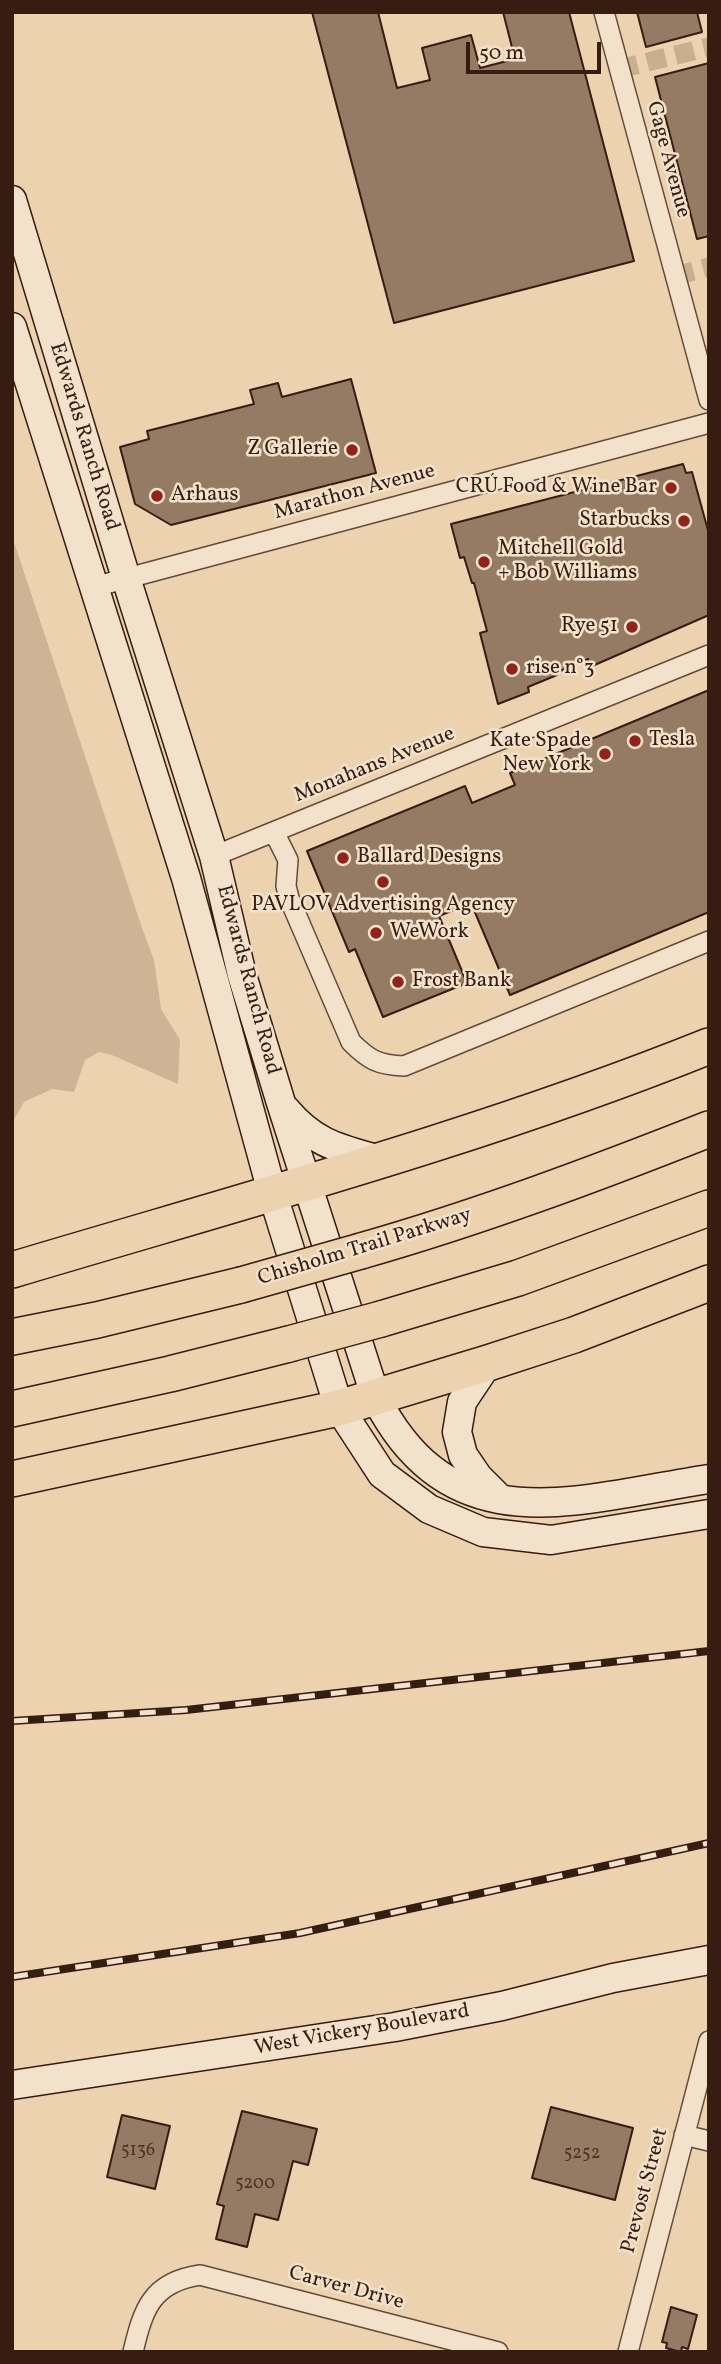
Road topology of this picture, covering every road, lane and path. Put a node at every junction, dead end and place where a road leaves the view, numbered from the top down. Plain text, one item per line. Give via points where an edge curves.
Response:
1 (604, 12) edge
2 (12, 200) edge
3 (12, 327) edge
4 (709, 400) edge
5 (709, 423) edge
6 (125, 578) junction
7 (94, 587) junction
8 (709, 655) edge
9 (155, 776) junction
10 (274, 832) junction
11 (214, 856) junction
12 (186, 878) junction
13 (709, 941) edge
14 (242, 975) junction
15 (709, 1046) edge
16 (281, 1103) junction
17 (709, 1129) edge
18 (383, 1161) junction
19 (306, 1183) junction
20 (272, 1192) junction
21 (709, 1208) edge
22 (12, 1270) edge
23 (709, 1283) edge
24 (12, 1337) edge
25 (488, 1363) junction
26 (376, 1398) junction
27 (339, 1408) junction
28 (12, 1409) edge
29 (12, 1479) edge
30 (709, 1479) edge
31 (500, 1499) junction
32 (709, 1514) edge
33 (709, 1960) edge
34 (709, 2041) edge
35 (12, 2084) edge
36 (684, 2135) junction
37 (709, 2141) edge
38 (132, 2352) edge
39 (498, 2352) edge
40 (628, 2352) edge

1 - 4 street, Gage Avenue
2 - 6 street, Edwards Ranch Road
3 - 7 street, Edwards Ranch Road
5 - 6 street, Marathon Avenue
6 - 7 street, Marathon Avenue
6 - 11 street, Edwards Ranch Road
7 - 9 street, Edwards Ranch Road
8 - 10 street, Monahans Avenue
9 - 11 street via 192,848
9 - 12 street, Edwards Ranch Road
10 - 11 street, Monahans Avenue
10 - 13 street via 288,860 289,898 351,1042 368,1059 387,1066 404,1066
11 - 14 street, Edwards Ranch Road
12 - 14 street via 201,888 215,929
12 - 20 street, Edwards Ranch Road
14 - 16 street, Edwards Ranch Road
15 - 18 highway via 575,1097
16 - 18 street via 319,1140
16 - 19 street, Edwards Ranch Road
17 - 24 highway, Chisholm Trail Parkway, bridge via 450,1225 241,1285
18 - 19 highway
19 - 20 highway
19 - 26 street, Edwards Ranch Road
20 - 22 highway
20 - 27 street, Edwards Ranch Road
21 - 28 highway, bridge via 518,1278 381,1319
23 - 25 highway
25 - 26 highway
25 - 31 street via 461,1402 457,1432 463,1455
26 - 27 highway
26 - 31 street, Edwards Ranch Road via 411,1450 436,1473 471,1492
27 - 29 highway
27 - 32 street, Edwards Ranch Road via 382,1474 429,1509 483,1532 551,1540
30 - 31 street, Edwards Ranch Road via 566,1503
33 - 35 street, West Vickery Boulevard via 395,2027
34 - 36 street, Prevost Street
36 - 37 street
36 - 40 street, Prevost Street
38 - 39 street, Carver Drive via 150,2302 163,2287 200,2275

